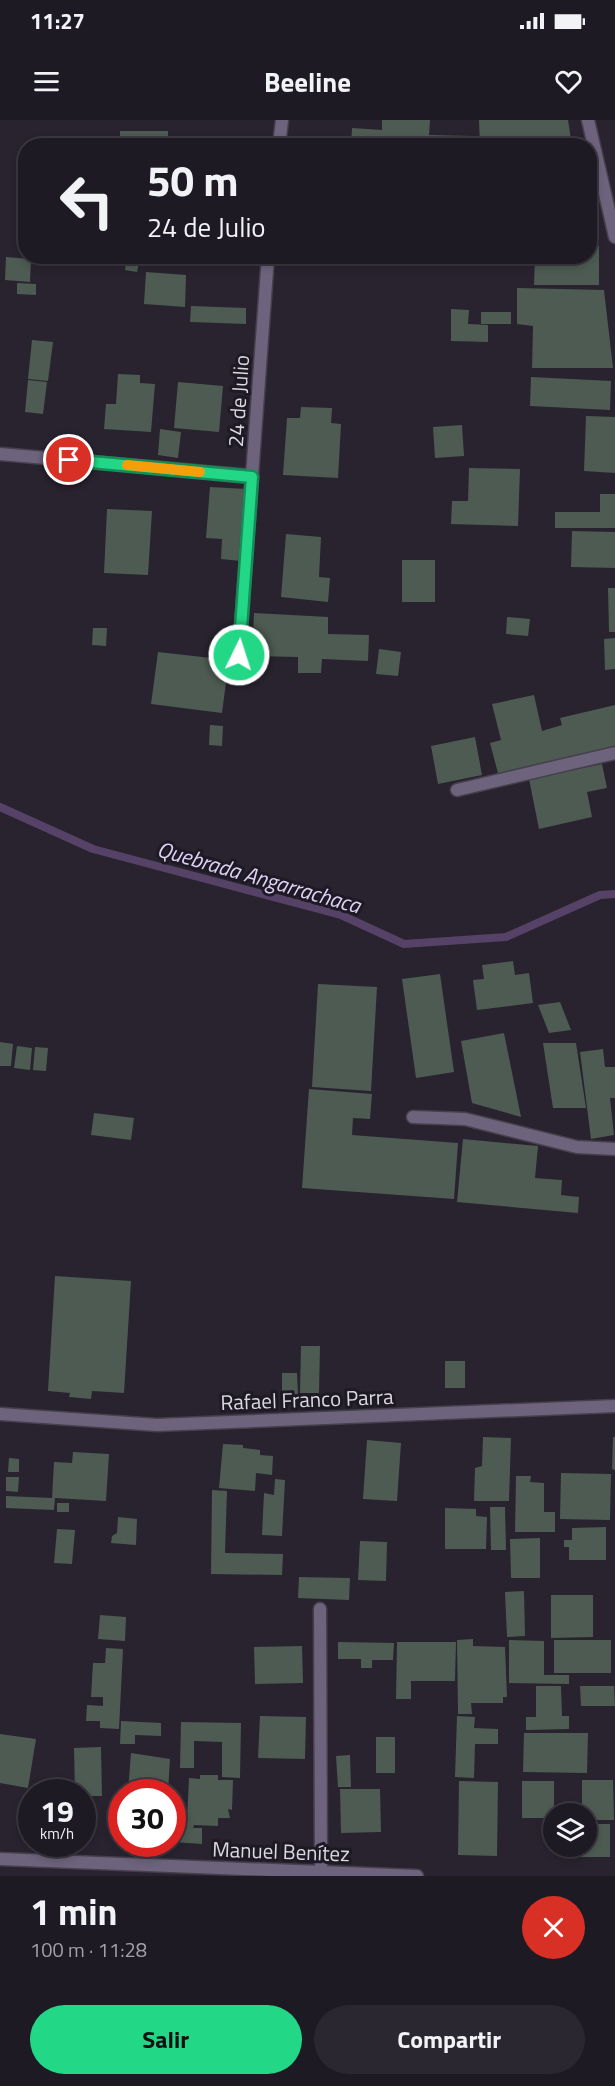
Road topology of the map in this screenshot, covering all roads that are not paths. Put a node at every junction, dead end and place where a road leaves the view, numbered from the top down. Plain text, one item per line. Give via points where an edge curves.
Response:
1 (282, 120) edge
2 (588, 120) edge
3 (280, 138) edge
4 (592, 138) edge
5 (597, 159) edge
6 (615, 237) edge
7 (267, 264) edge
8 (0, 454) edge
9 (252, 477) junction
10 (239, 655) dead end
11 (615, 753) edge
12 (457, 790) dead end
13 (413, 1117) dead end
14 (615, 1149) edge
15 (615, 1406) edge
16 (0, 1414) edge
17 (320, 1609) dead end
18 (0, 1858) edge
19 (174, 1871) edge
20 (321, 1872) junction
21 (417, 1876) edge

1 - 3 street
2 - 4 street
5 - 6 street
7 - 9 street, 24 de Julio
8 - 9 street, 24 de Julio
9 - 10 street
11 - 12 street
13 - 14 street via 465,1119 577,1147
15 - 16 street, Rafael Franco Parra via 157,1425
17 - 20 street
18 - 19 street, Manuel Benítez
19 - 20 street, Manuel Benítez
20 - 21 street, Manuel Benítez

